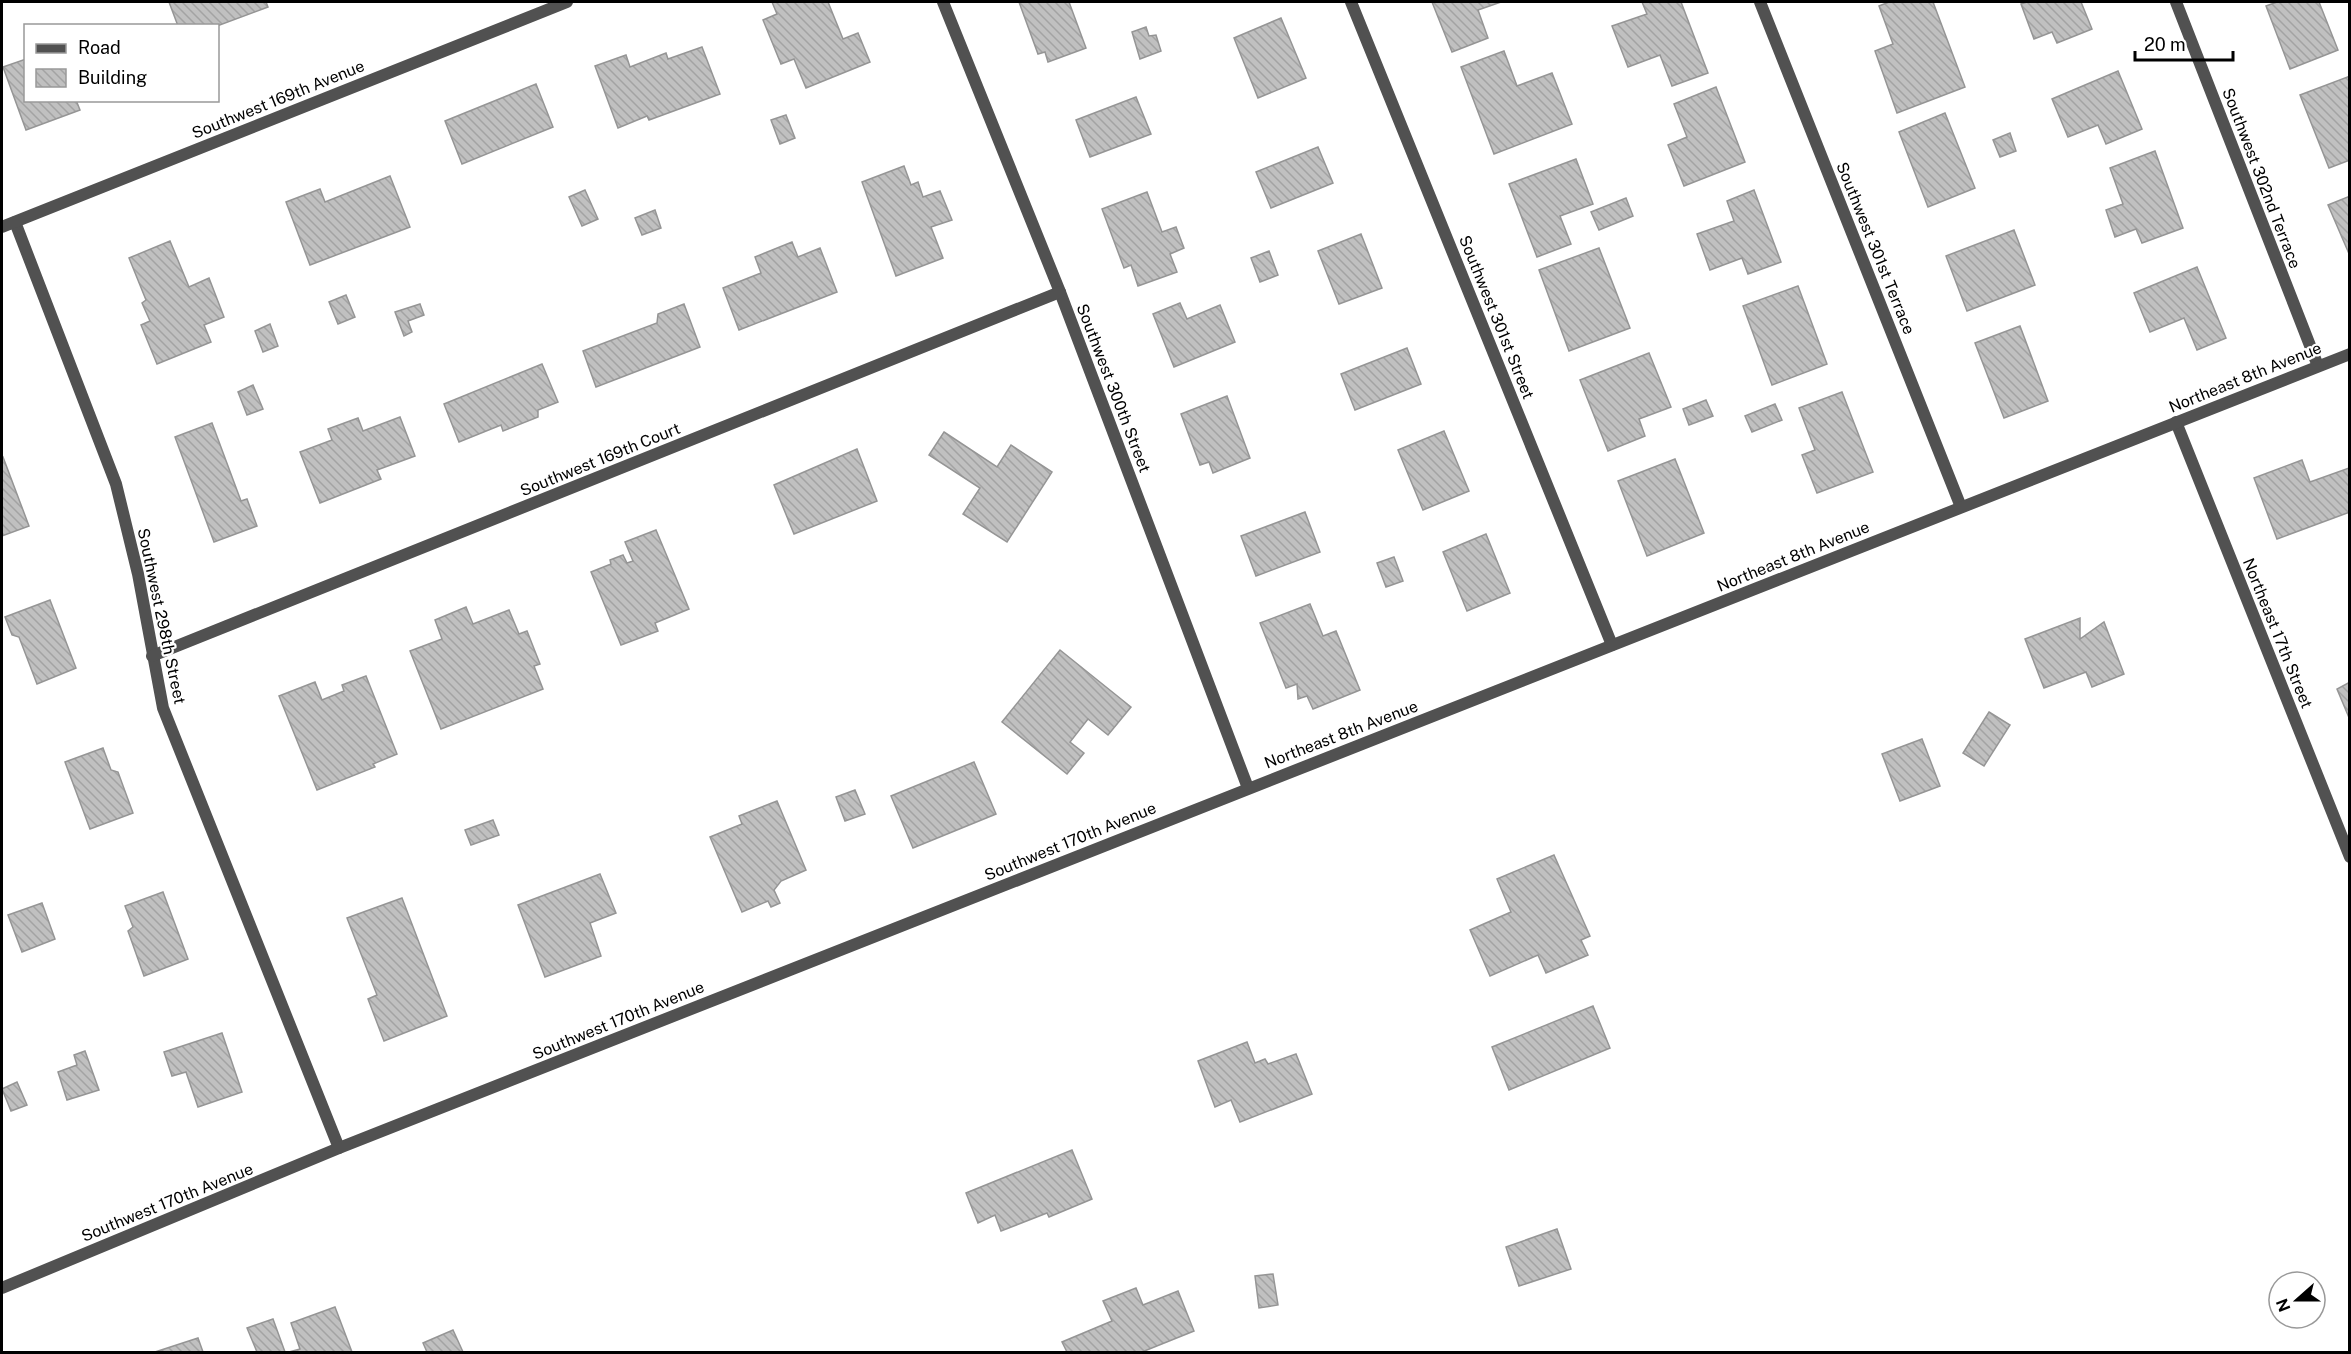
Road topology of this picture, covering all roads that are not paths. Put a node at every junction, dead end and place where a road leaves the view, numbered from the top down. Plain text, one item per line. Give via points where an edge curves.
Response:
1 (567, 2) edge
2 (943, 2) edge
3 (1351, 2) edge
4 (1760, 2) edge
5 (2176, 2) edge
6 (15, 222) junction
7 (2, 227) edge
8 (1060, 292) junction
9 (2349, 354) edge
10 (2318, 366) junction
11 (2176, 422) junction
12 (1961, 507) junction
13 (1612, 645) junction
14 (152, 656) junction
15 (1248, 788) junction
16 (2349, 857) edge
17 (339, 1148) junction
18 (2, 1288) edge

1 - 6 street, Southwest 169th Avenue
2 - 8 street, Southwest 300th Street
3 - 13 street, Southwest 301st Street
4 - 12 street, Southwest 301st Terrace
5 - 10 street, Southwest 302nd Terrace
6 - 7 street, Southwest 169th Avenue
6 - 14 street, Southwest 298th Street via 116,484 138,573
8 - 14 street, Southwest 169th Court
8 - 15 street, Southwest 300th Street
9 - 10 street, Northeast 8th Avenue
10 - 11 street, Northeast 8th Avenue
11 - 12 street, Northeast 8th Avenue
11 - 16 street, Northeast 17th Street
12 - 13 street, Northeast 8th Avenue
13 - 15 street, Northeast 8th Avenue
14 - 17 street, Southwest 298th Street via 163,708
15 - 17 street, Southwest 170th Avenue
17 - 18 street, Southwest 170th Avenue

